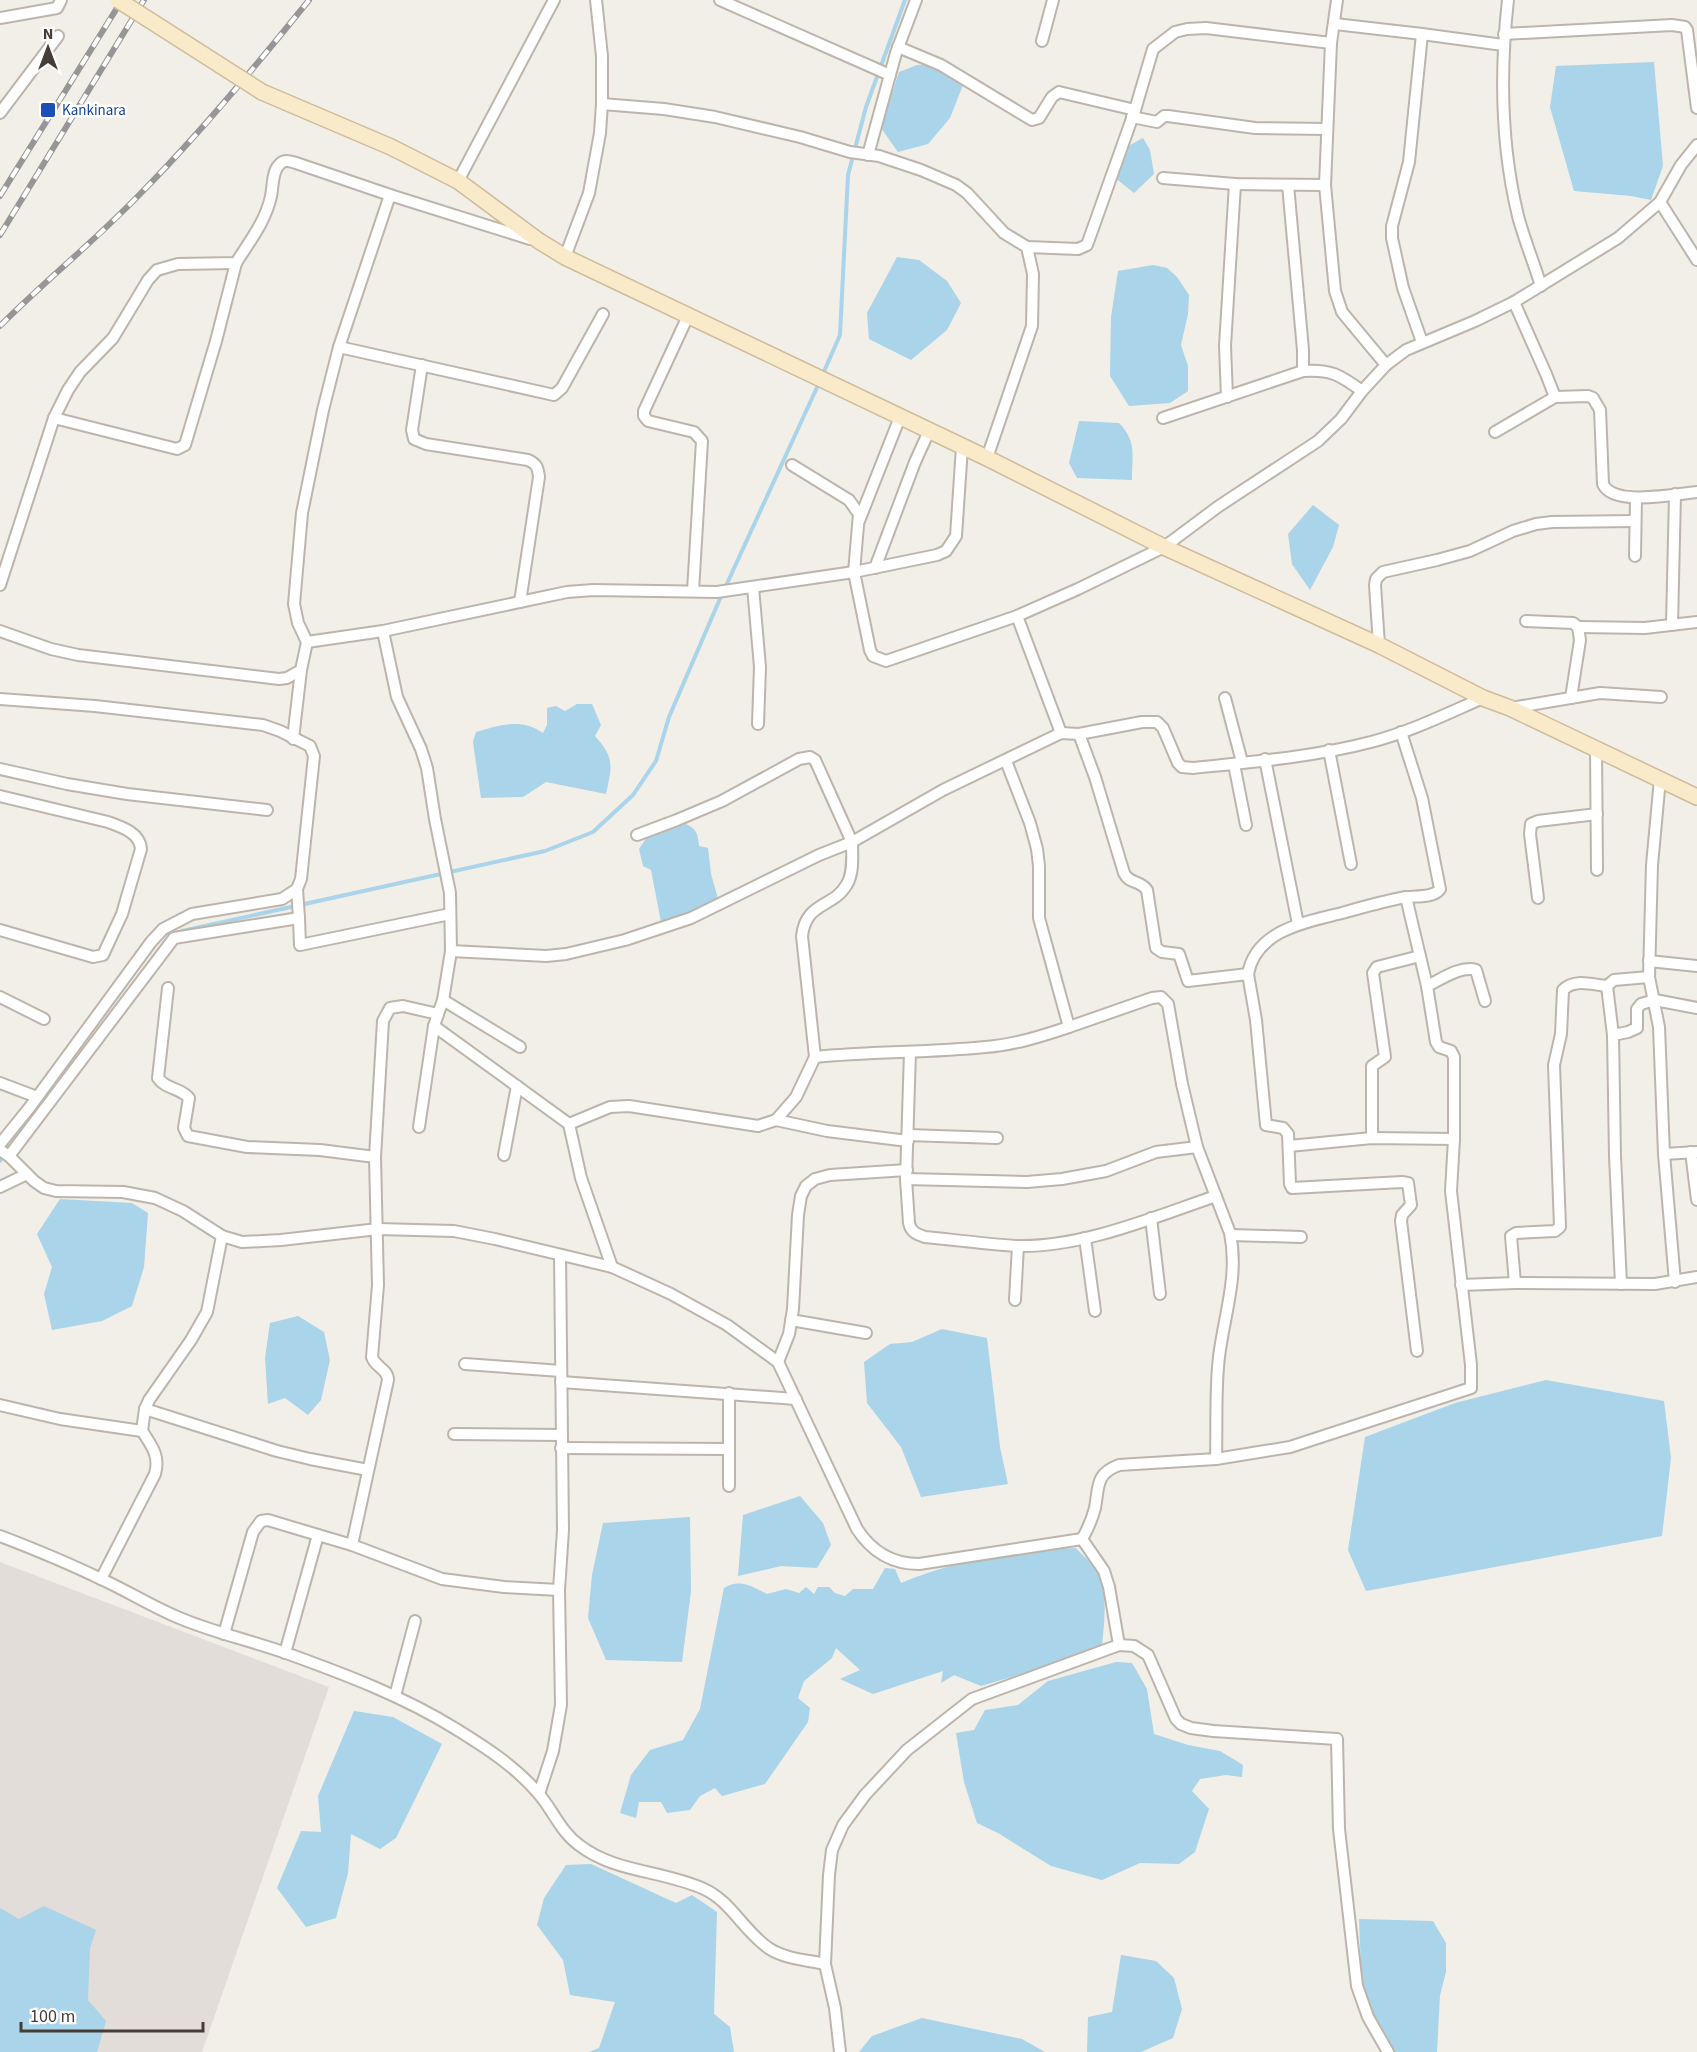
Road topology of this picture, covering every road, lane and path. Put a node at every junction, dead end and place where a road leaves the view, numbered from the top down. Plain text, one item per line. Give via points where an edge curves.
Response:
1 (61, 0) edge
2 (118, 0) edge
3 (554, 0) edge
4 (596, 0) edge
5 (720, 0) edge
6 (916, 0) edge
7 (1053, 0) edge
8 (1337, 0) edge
9 (1508, 0) edge
10 (0, 18) edge
11 (1335, 24) junction
12 (1422, 34) junction
13 (1504, 34) junction
14 (58, 36) dead end
15 (1042, 41) dead end
16 (1331, 43) junction
17 (1503, 45) junction
18 (898, 47) junction
19 (887, 73) junction
20 (602, 104) junction
21 (1697, 108) edge
22 (0, 113) edge
23 (1133, 113) junction
24 (1327, 129) junction
25 (1697, 145) edge
26 (859, 153) junction
27 (1163, 178) dead end
28 (458, 181) junction
29 (1235, 184) junction
30 (1288, 185) junction
31 (1325, 185) junction
32 (390, 195) junction
33 (1660, 202) junction
34 (539, 242) junction
35 (1028, 247) junction
36 (565, 257) junction
37 (1697, 260) edge
38 (236, 263) junction
39 (1541, 286) junction
40 (1514, 302) junction
41 (603, 314) dead end
42 (688, 316) junction
43 (1422, 342) junction
44 (339, 347) junction
45 (422, 365) junction
46 (1386, 365) junction
47 (1303, 371) junction
48 (1362, 391) junction
49 (1227, 398) junction
50 (1555, 398) junction
51 (900, 417) junction
52 (54, 418) junction
53 (1162, 418) dead end
54 (929, 431) junction
55 (1496, 432) dead end
56 (962, 447) junction
57 (987, 458) junction
58 (792, 465) dead end
59 (1697, 492) edge
60 (1675, 494) junction
61 (1636, 498) junction
62 (859, 521) junction
63 (1635, 521) junction
64 (1164, 547) junction
65 (1635, 556) dead end
66 (875, 568) junction
67 (854, 573) junction
68 (0, 585) edge
69 (753, 587) junction
70 (693, 591) junction
71 (520, 602) junction
72 (1017, 616) junction
73 (1527, 621) dead end
74 (1697, 622) edge
75 (1672, 625) junction
76 (1578, 627) junction
77 (0, 631) edge
78 (383, 631) junction
79 (307, 642) junction
80 (1379, 645) junction
81 (301, 670) junction
82 (1661, 697) dead end
83 (1225, 698) dead end
84 (1483, 698) junction
85 (1571, 698) junction
86 (0, 699) edge
87 (1510, 708) junction
88 (758, 724) dead end
89 (1401, 732) junction
90 (1061, 733) junction
91 (1079, 734) junction
92 (293, 739) junction
93 (1596, 749) junction
94 (1329, 750) junction
95 (1265, 759) junction
96 (1006, 761) junction
97 (1238, 763) junction
98 (0, 769) edge
99 (1660, 779) junction
100 (0, 796) edge
101 (1697, 797) edge
102 (267, 810) dead end
103 (1597, 814) junction
104 (1246, 825) dead end
105 (637, 835) dead end
106 (852, 842) junction
107 (1351, 864) dead end
108 (1597, 870) dead end
109 (297, 890) junction
110 (1406, 897) junction
111 (1538, 898) dead end
112 (450, 914) junction
113 (299, 918) junction
114 (1298, 924) junction
115 (0, 930) edge
116 (451, 951) junction
117 (1420, 956) junction
118 (1650, 961) junction
119 (1697, 966) edge
120 (1248, 974) junction
121 (1650, 977) junction
122 (1426, 986) junction
123 (1607, 987) junction
124 (168, 988) dead end
125 (0, 997) edge
126 (443, 1000) junction
127 (1655, 1000) junction
128 (1485, 1001) dead end
129 (1697, 1008) edge
130 (438, 1014) junction
131 (44, 1019) dead end
132 (434, 1026) junction
133 (1070, 1027) junction
134 (1613, 1035) junction
135 (520, 1047) dead end
136 (910, 1052) junction
137 (814, 1057) junction
138 (0, 1083) edge
139 (517, 1086) junction
140 (37, 1097) junction
141 (776, 1120) junction
142 (569, 1124) junction
143 (419, 1127) dead end
144 (908, 1138) junction
145 (997, 1138) dead end
146 (1372, 1138) junction
147 (1454, 1139) junction
148 (1289, 1146) junction
149 (1197, 1148) junction
150 (3, 1150) edge
151 (1694, 1152) edge
152 (1664, 1154) junction
153 (504, 1155) dead end
154 (375, 1157) junction
155 (27, 1174) junction
156 (906, 1174) junction
157 (0, 1187) edge
158 (1216, 1196) junction
159 (1697, 1200) edge
160 (1151, 1218) junction
161 (378, 1229) junction
162 (1231, 1235) junction
163 (222, 1236) junction
164 (1301, 1238) dead end
165 (1085, 1239) junction
166 (1018, 1246) junction
167 (560, 1255) junction
168 (612, 1267) junction
169 (1697, 1277) edge
170 (1675, 1282) junction
171 (1515, 1283) junction
172 (1621, 1284) junction
173 (1461, 1285) junction
174 (1160, 1294) dead end
175 (1015, 1300) dead end
176 (1095, 1311) dead end
177 (791, 1320) junction
178 (866, 1333) dead end
179 (1417, 1351) dead end
180 (778, 1362) junction
181 (465, 1364) dead end
182 (561, 1377) junction
183 (729, 1393) junction
184 (796, 1399) junction
185 (0, 1405) edge
186 (145, 1409) junction
187 (142, 1431) junction
188 (454, 1434) dead end
189 (561, 1435) junction
190 (561, 1448) junction
191 (729, 1449) junction
192 (1216, 1459) junction
193 (368, 1470) junction
194 (729, 1486) dead end
195 (318, 1535) junction
196 (0, 1536) edge
197 (1082, 1539) junction
198 (352, 1545) junction
199 (101, 1578) junction
200 (559, 1590) junction
201 (416, 1621) dead end
202 (224, 1634) junction
203 (1119, 1645) junction
204 (285, 1653) junction
205 (395, 1696) junction
206 (539, 1794) junction
207 (825, 1964) junction
208 (840, 2052) edge
209 (1388, 2052) edge

1 - 10 street via 57,8
2 - 28 main road, bridge via 262,92 391,147
3 - 28 street
4 - 20 street
5 - 19 street
6 - 18 street
7 - 15 street
8 - 11 street
9 - 13 street
11 - 12 street
11 - 16 street
12 - 17 street
12 - 43 street via 1408,162 1392,226 1403,288
13 - 17 street
13 - 21 street via 1685,27
14 - 22 street
16 - 23 street via 1206,28 1175,32 1153,49
16 - 24 street
17 - 39 street via 1505,148 1518,216
18 - 19 street
18 - 23 street via 940,65 1032,120 1039,118 1059,92
19 - 26 street
20 - 26 street via 715,117
20 - 36 street via 589,193
23 - 24 street via 1157,122 1168,116 1255,128
23 - 35 street via 1087,245 1078,249
24 - 31 street
25 - 33 street
26 - 35 street via 921,170 957,185 1004,233
27 - 29 street
28 - 34 main road
29 - 30 street
29 - 49 street via 1225,346
30 - 31 street
30 - 47 street
31 - 46 street via 1337,302
32 - 34 street
32 - 38 street via 286,160 276,169 271,199
32 - 44 street
33 - 37 street
33 - 39 street via 1618,238
34 - 36 main road
35 - 57 street via 1033,274 1032,326
36 - 42 main road
38 - 52 street via 178,264 157,270 113,338 80,372
38 - 52 street via 183,448
39 - 40 street
40 - 43 street
40 - 50 street
41 - 45 street via 562,388 554,395
42 - 51 main road
42 - 70 street via 644,416 648,421 694,432 702,441
43 - 46 street
44 - 45 street
44 - 79 street via 299,530 294,604
45 - 71 street via 414,439 528,460 538,468
46 - 48 street
47 - 48 street via 1333,373
47 - 49 street
48 - 64 street via 1318,441
49 - 53 street
50 - 55 street
50 - 61 street via 1593,398 1600,410 1606,491
51 - 54 main road
51 - 62 street
52 - 68 street
54 - 56 main road
54 - 66 street
56 - 57 main road
56 - 66 street via 956,536 951,546 937,555
57 - 64 main road
58 - 62 street via 849,500 859,514
59 - 60 street
60 - 61 street
60 - 75 street
61 - 63 street
62 - 67 street
63 - 65 street
63 - 80 street via 1536,524 1470,551 1383,572 1374,585
64 - 72 street
64 - 80 main road
66 - 67 street
67 - 69 street
67 - 72 street via 870,650 881,660
69 - 70 street
69 - 88 street via 760,667
70 - 71 street via 593,590
71 - 78 street
72 - 90 street
73 - 76 street via 1573,623
74 - 75 street
75 - 76 street
76 - 85 street via 1580,640
77 - 81 street via 51,649 99,658 279,679
78 - 79 street
78 - 112 street via 398,697 427,768 448,879
79 - 81 street
80 - 84 main road
81 - 92 street
82 - 85 street via 1612,693
83 - 97 street
84 - 87 main road
84 - 89 street
85 - 87 street
86 - 92 street via 252,724 271,727
87 - 93 main road
89 - 94 street
89 - 110 street via 1422,798 1440,884 1438,893
90 - 91 street
90 - 96 street
91 - 97 street via 1157,722 1182,767
91 - 120 street via 1124,873 1128,880 1147,890 1156,948 1179,954 1188,981
92 - 109 street via 310,746 314,756
93 - 99 main road
93 - 103 street
94 - 95 street
94 - 107 street
95 - 97 street
95 - 114 street
96 - 106 street via 943,790
96 - 133 street via 1037,849 1039,918
97 - 104 street
98 - 102 street via 127,794
99 - 101 main road
99 - 118 street via 1652,865
100 - 115 street via 124,828 136,836 141,849 122,914 103,955 93,957
103 - 108 street
103 - 111 street via 1531,824
105 - 106 street via 722,801 810,757
106 - 116 street via 691,918 625,940 546,956
106 - 137 street via 847,885 815,909 803,926
109 - 113 street
109 - 140 street via 282,899 192,914 163,929
110 - 114 street
110 - 117 street
112 - 113 street via 300,945
112 - 116 street
113 - 150 street via 174,938
114 - 120 street via 1273,937 1256,952
116 - 126 street
117 - 122 street
117 - 146 street via 1377,967 1373,974 1385,1057 1372,1066
118 - 119 street
118 - 121 street
120 - 148 street via 1266,1125 1286,1130
121 - 123 street via 1614,980
121 - 127 street
122 - 128 street via 1473,968
122 - 147 street via 1436,1042 1451,1051 1454,1058
123 - 134 street
123 - 171 street via 1577,983 1563,990 1561,1034 1554,1065 1560,1227 1555,1231 1511,1236
124 - 154 street via 158,1078 189,1098 184,1128 188,1136 247,1147
125 - 131 street
126 - 130 street
126 - 135 street
127 - 129 street
127 - 134 street via 1638,1006 1634,1030
127 - 152 street
130 - 132 street
130 - 154 street via 396,1006 385,1013
132 - 139 street
132 - 143 street
133 - 136 street via 986,1047
133 - 149 street via 1152,998 1166,999
134 - 172 street
136 - 137 street
136 - 144 street
137 - 141 street via 796,1097
138 - 140 street
139 - 142 street
139 - 153 street
140 - 150 street
141 - 142 street via 748,1126 629,1106 610,1107
141 - 144 street via 827,1131
142 - 168 street via 581,1178
144 - 145 street
144 - 156 street
146 - 147 street
146 - 148 street
147 - 173 street via 1451,1191
148 - 179 street via 1292,1188 1408,1183 1411,1205 1401,1221
149 - 156 street via 1156,1152 1106,1171 1062,1179 1027,1182
149 - 158 street
150 - 155 street
151 - 152 street
151 - 159 street
152 - 170 street
154 - 161 street
155 - 157 street
155 - 163 street via 44,1188 56,1191 123,1192 155,1198
156 - 166 street via 909,1223 915,1234
156 - 177 street via 830,1175 806,1186 798,1215
158 - 160 street
158 - 162 street
160 - 165 street
160 - 174 street
161 - 163 street via 260,1242
161 - 167 street via 454,1232
161 - 193 street via 372,1357 388,1380
162 - 164 street
162 - 192 street via 1233,1278 1219,1357
163 - 186 street via 207,1312
165 - 166 street
165 - 176 street
166 - 175 street
167 - 168 street
167 - 182 street
168 - 180 street via 727,1325
169 - 170 street
170 - 172 street
171 - 172 street
171 - 173 street
173 - 192 street via 1471,1365 1470,1390 1290,1447
177 - 178 street
177 - 180 street
180 - 184 street
181 - 182 street
182 - 183 street
182 - 189 street
183 - 184 street
183 - 191 street
184 - 197 street via 857,1529 887,1559 919,1564
185 - 187 street
186 - 187 street
186 - 193 street via 277,1451
187 - 199 street via 155,1450 155,1474
188 - 189 street
189 - 190 street
190 - 191 street
190 - 200 street via 563,1530
191 - 194 street
192 - 197 street via 1110,1469 1098,1484 1092,1516
193 - 198 street
195 - 198 street
195 - 202 street via 261,1521 253,1532
195 - 204 street
196 - 199 street
197 - 203 street via 1104,1571
198 - 200 street via 442,1579
199 - 202 street via 181,1619
200 - 206 street via 561,1705 553,1751
201 - 205 street
202 - 204 street
203 - 207 street via 972,1699 908,1750 865,1795 843,1825 832,1850
203 - 209 street via 1134,1647 1152,1660 1181,1724 1212,1731 1337,1738 1339,1829 1357,1986 1368,2017
204 - 205 street
205 - 206 street via 491,1751
206 - 207 street via 566,1835 597,1857 707,1890 772,1951
207 - 208 street

